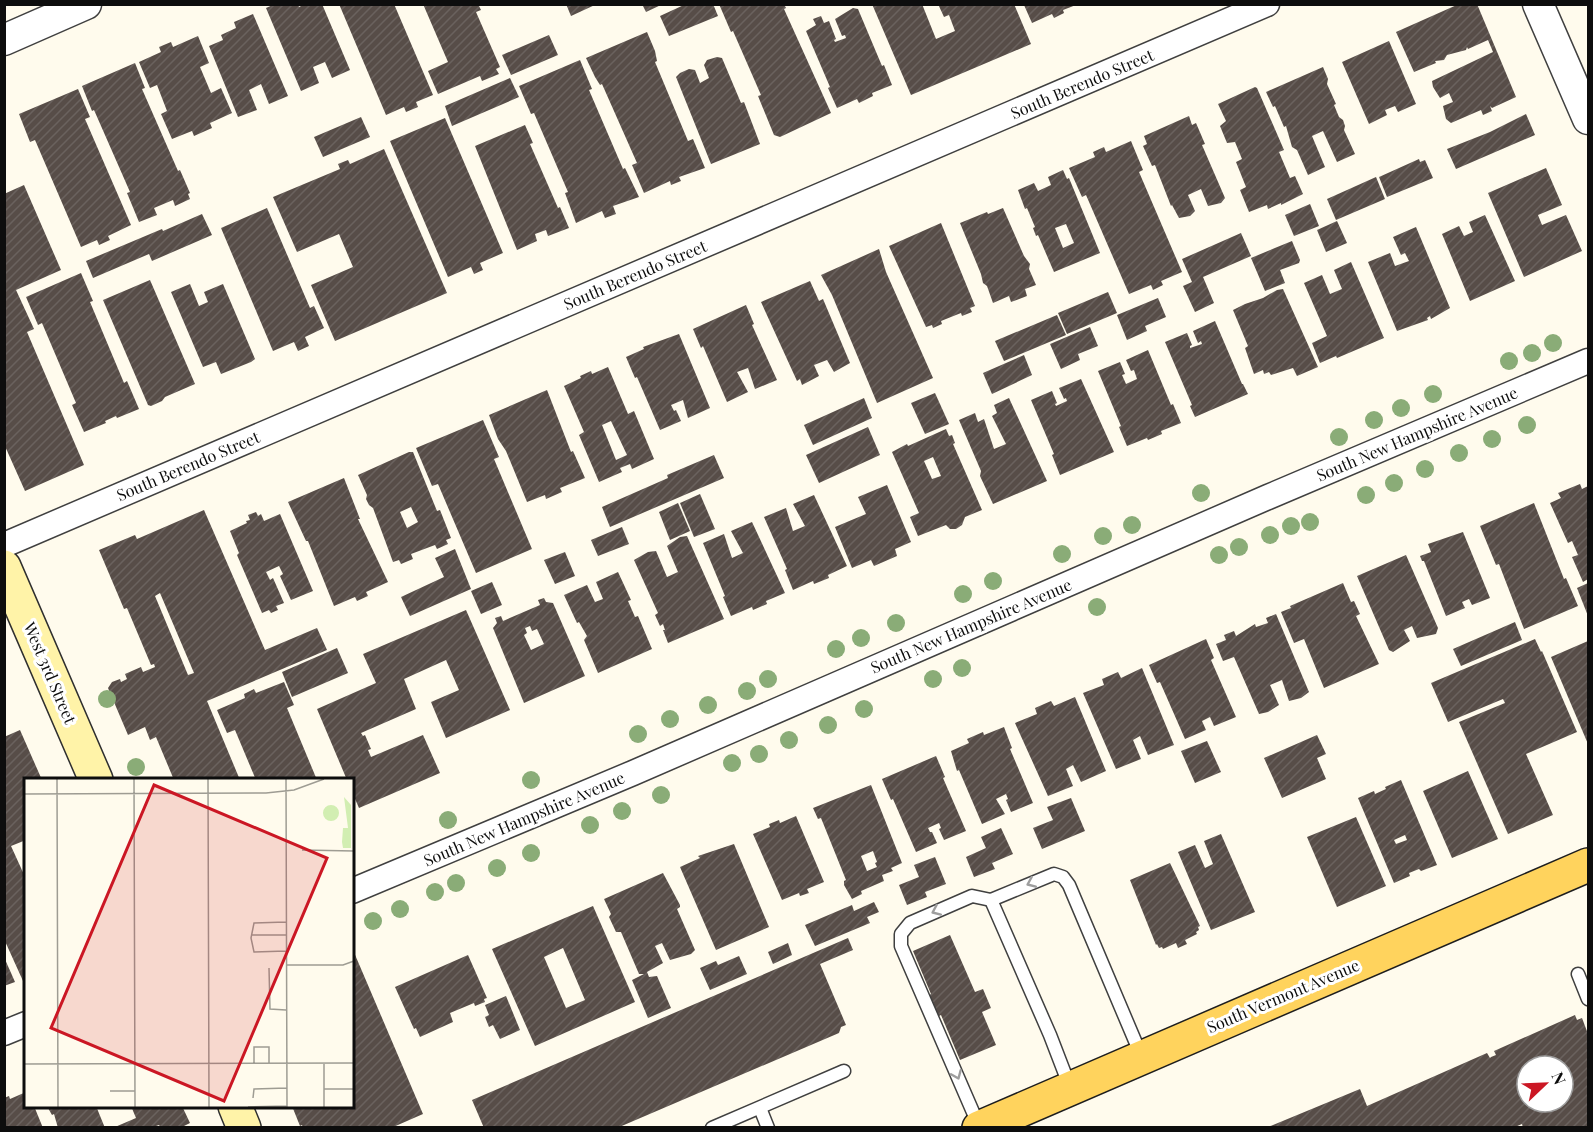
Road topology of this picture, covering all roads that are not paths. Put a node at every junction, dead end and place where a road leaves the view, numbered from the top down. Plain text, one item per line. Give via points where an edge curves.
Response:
1 (86, 4) edge
2 (1267, 4) edge
3 (1538, 4) edge
4 (4, 39) edge
5 (1588, 119) edge
6 (1588, 361) edge
7 (4, 545) edge
8 (4, 567) edge
9 (95, 778) edge
10 (1588, 865) edge
11 (354, 890) edge
12 (991, 900) junction
13 (1578, 974) dead end
14 (1588, 999) edge
15 (24, 1025) edge
16 (4, 1033) edge
17 (1141, 1056) junction
18 (844, 1071) dead end
19 (1070, 1087) junction
20 (234, 1108) edge
21 (760, 1108) junction
22 (979, 1127) edge
23 (244, 1128) edge
24 (712, 1128) edge
25 (768, 1128) edge

1 - 4 street
2 - 7 street, South Berendo Street
3 - 5 street
6 - 11 street, South New Hampshire Avenue
8 - 9 main road, West 3rd Street
10 - 17 main road, South Vermont Avenue
17 -> 12 lane via 1063,877 1054,874
12 - 19 lane
12 -> 22 lane via 972,896 910,923 901,934 901,946
13 - 14 lane
15 - 16 street
17 - 19 main road, South Vermont Avenue
18 - 21 lane
19 - 22 main road, South Vermont Avenue
20 - 23 main road
21 - 24 lane
21 - 25 lane

